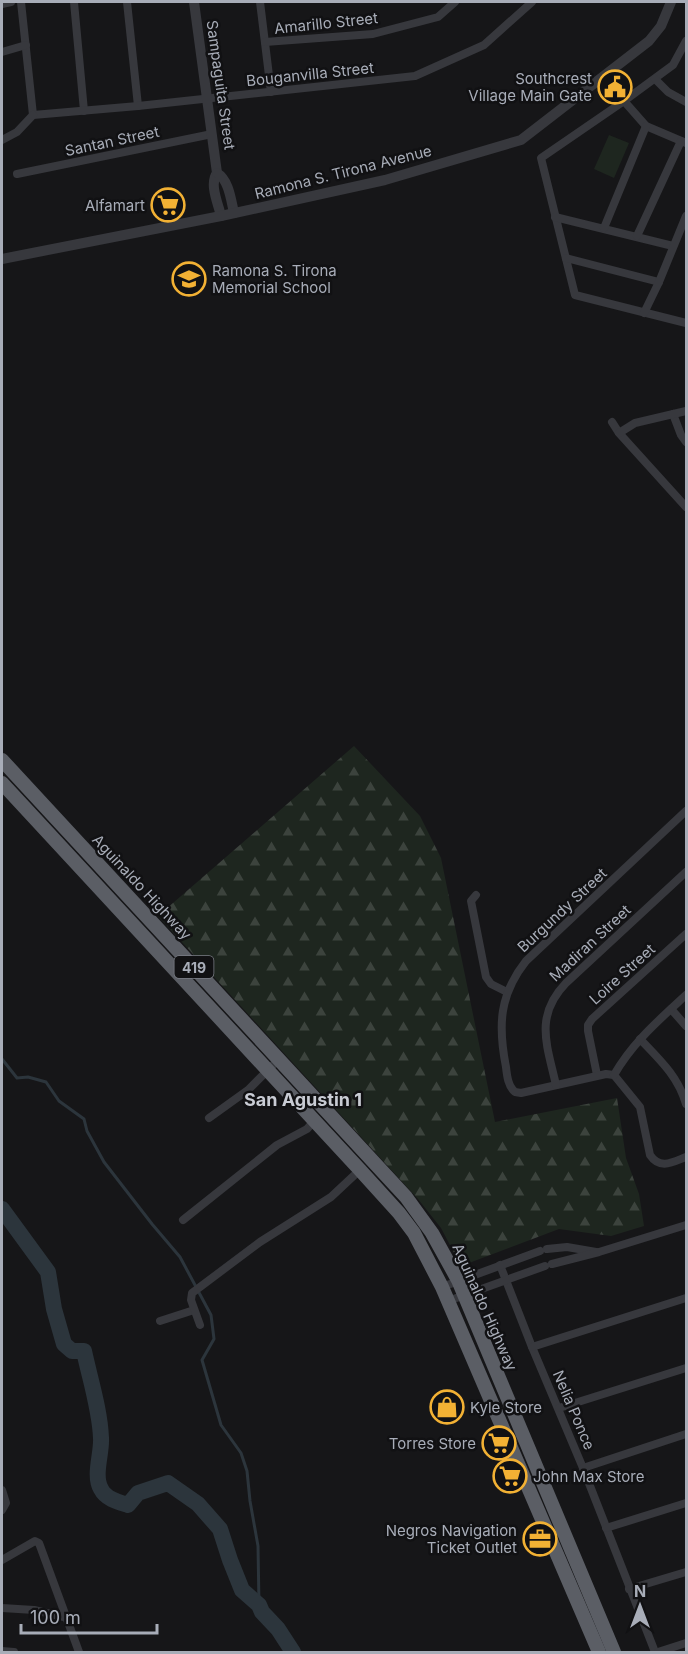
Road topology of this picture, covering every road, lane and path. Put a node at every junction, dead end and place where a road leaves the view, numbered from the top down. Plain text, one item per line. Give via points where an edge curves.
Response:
1 (11, 2) edge
2 (21, 2) edge
3 (74, 2) edge
4 (127, 2) edge
5 (194, 2) edge
6 (260, 2) edge
7 (455, 2) edge
8 (532, 2) edge
9 (671, 2) edge
10 (2, 4) edge
11 (687, 41) edge
12 (265, 42) junction
13 (26, 45) junction
14 (2, 52) edge
15 (611, 72) junction
16 (656, 79) junction
17 (600, 80) junction
18 (271, 92) junction
19 (208, 99) junction
20 (624, 101) junction
21 (687, 102) edge
22 (138, 106) junction
23 (84, 111) junction
24 (33, 115) junction
25 (646, 126) junction
26 (212, 134) junction
27 (2, 140) edge
28 (684, 142) edge
29 (217, 173) junction
30 (17, 174) dead end
31 (234, 213) junction
32 (221, 216) junction
33 (687, 216) edge
34 (555, 217) junction
35 (604, 228) junction
36 (637, 236) junction
37 (673, 246) junction
38 (2, 258) edge
39 (566, 258) junction
40 (659, 282) junction
41 (644, 313) junction
42 (685, 320) edge
43 (687, 411) edge
44 (673, 414) junction
45 (612, 422) dead end
46 (619, 433) junction
47 (687, 442) edge
48 (687, 507) edge
49 (2, 760) edge
50 (2, 783) edge
51 (687, 811) edge
52 (687, 872) edge
53 (476, 895) dead end
54 (687, 934) edge
55 (198, 972) junction
56 (186, 983) junction
57 (507, 992) junction
58 (687, 995) edge
59 (671, 1009) junction
60 (687, 1026) edge
61 (639, 1039) junction
62 (279, 1059) junction
63 (267, 1070) junction
64 (597, 1075) junction
65 (614, 1075) junction
66 (556, 1085) junction
67 (687, 1104) edge
68 (326, 1110) junction
69 (208, 1118) dead end
70 (314, 1121) junction
71 (687, 1157) edge
72 (371, 1159) junction
73 (360, 1170) junction
74 (183, 1220) dead end
75 (687, 1225) edge
76 (599, 1252) junction
77 (500, 1265) junction
78 (458, 1280) junction
79 (505, 1280) junction
80 (442, 1287) junction
81 (464, 1295) junction
82 (687, 1298) edge
83 (448, 1301) junction
84 (195, 1310) junction
85 (160, 1321) dead end
86 (200, 1324) dead end
87 (532, 1347) junction
88 (687, 1368) edge
89 (559, 1408) junction
90 (687, 1434) edge
91 (584, 1468) junction
92 (2, 1490) edge
93 (687, 1503) edge
94 (4, 1507) edge
95 (606, 1528) junction
96 (2, 1560) edge
97 (687, 1572) edge
98 (629, 1589) junction
99 (2, 1608) edge
100 (68, 1618) junction
101 (687, 1643) edge
102 (2, 1651) edge
103 (14, 1653) edge
104 (79, 1653) edge
105 (599, 1653) edge
106 (614, 1653) edge
107 (656, 1653) edge

1 - 10 street
2 - 13 street
3 - 23 street
4 - 22 street
5 - 19 street, Sampaguita Street
6 - 12 street
7 - 12 street, Amarillo Street via 438,17 373,34
8 - 18 street, Bouganvilla Street via 484,45 414,76
9 - 15 street, Ramona S. Tirona Avenue via 661,26 649,41
11 - 16 street via 673,65
12 - 18 street
13 - 14 street
13 - 24 street
15 - 17 street, Ramona S. Tirona Avenue
15 - 20 street
16 - 20 street
16 - 21 street via 668,92
17 - 20 street
17 - 31 street, Ramona S. Tirona Avenue via 520,140 385,180
18 - 19 street, Bouganvilla Street
19 - 22 street, Bouganvilla Street
19 - 26 street, Sampaguita Street
20 - 25 street
20 - 34 street via 541,158
22 - 23 street, Bouganvilla Street
23 - 24 street, Bouganvilla Street
24 - 27 street via 17,132
25 - 28 street
25 - 35 street
26 - 29 street, Sampaguita Street
26 - 30 street, Santan Street
28 - 36 street
29 - 31 street, Sampaguita Street via 225,181
29 - 32 street, Sampaguita Street via 213,183
31 - 32 street, Ramona S. Tirona Avenue
32 - 38 street, Ramona S. Tirona Avenue
33 - 37 street
34 - 35 street
34 - 39 street
35 - 36 street
36 - 37 street
37 - 40 street
39 - 40 street
39 - 41 street via 575,295
40 - 41 street
41 - 42 street
43 - 44 street
44 - 46 street via 635,423
44 - 47 street
45 - 46 street
46 - 48 street
49 - 55 highway, Aguinaldo Highway / 419
50 - 56 highway, Aguinaldo Highway / 419
51 - 57 street, Burgundy Street via 526,961
52 - 66 street, Madiran Street via 556,993 544,1027
53 - 57 street via 471,901 485,973 491,984
54 - 64 street, Loire Street via 588,1025
55 - 56 highway
55 - 62 highway, Aguinaldo Highway / 419
56 - 63 highway, Aguinaldo Highway / 419
57 - 66 street, Burgundy Street via 501,1041 511,1089 521,1093
58 - 59 street
59 - 60 street
59 - 61 street
61 - 65 street
61 - 67 street via 674,1075
62 - 63 street
62 - 68 highway, Aguinaldo Highway / 419
63 - 69 street via 248,1090
63 - 70 highway, Aguinaldo Highway / 419
64 - 65 street, Burgundy Street
64 - 66 street, Burgundy Street
65 - 71 street via 640,1107 653,1161 665,1165
68 - 70 street
68 - 72 highway, Aguinaldo Highway / 419
70 - 73 highway, Aguinaldo Highway / 419
70 - 74 street via 307,1129 277,1144
72 - 73 street
72 - 78 highway, Aguinaldo Highway / 419 via 421,1217
73 - 80 highway, Aguinaldo Highway / 419 via 414,1233
73 - 84 street via 331,1197 260,1242 192,1293
75 - 76 street
76 - 77 street via 567,1247 544,1250
76 - 79 street
77 - 78 street
77 - 79 street, Nelia Ponce
78 - 80 street
78 - 81 highway, Aguinaldo Highway / 419
79 - 81 street
79 - 87 street, Nelia Ponce
80 - 83 highway, Aguinaldo Highway / 419
81 - 83 street
81 - 106 highway, Aguinaldo Highway / 419
82 - 87 street
83 - 105 highway, Aguinaldo Highway / 419
84 - 85 street
84 - 86 street
87 - 89 street, Nelia Ponce
88 - 89 street
89 - 91 street, Nelia Ponce
90 - 91 street
91 - 95 street, Nelia Ponce
92 - 94 street
93 - 95 street
95 - 98 street, Nelia Ponce
96 - 100 street via 35,1541 42,1547
97 - 98 street
98 - 107 street, Nelia Ponce
99 - 100 street
100 - 104 street
101 - 107 street, Nelia Ponce
102 - 103 street

